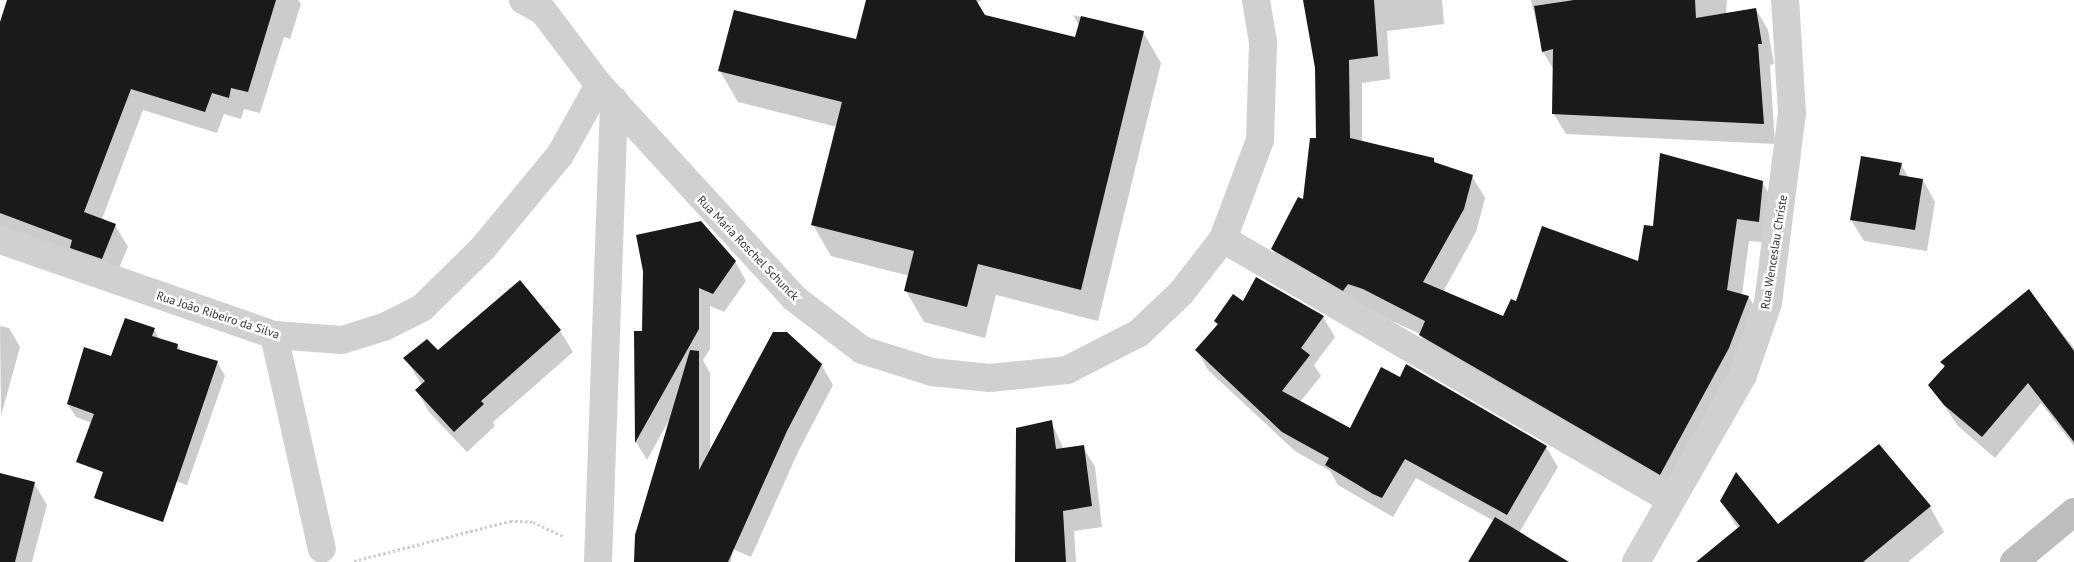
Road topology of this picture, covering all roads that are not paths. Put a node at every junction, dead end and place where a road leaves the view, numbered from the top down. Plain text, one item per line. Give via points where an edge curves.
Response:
1 (523, 0) edge
2 (1256, 0) edge
3 (1784, 0) edge
4 (606, 92) junction
5 (1223, 239) junction
6 (0, 240) edge
7 (274, 335) junction
8 (1671, 500) junction
9 (2074, 512) edge
10 (322, 549) dead end
11 (597, 560) edge
12 (1636, 562) edge
13 (2014, 562) edge

1 - 4 street, Rua Maria Roschel Schunck via 543,11
2 - 5 street, Rua Maria Roschel Schunck via 1263,42 1260,140
3 - 8 street, Rua Wenceslau Christe via 1792,113 1768,303 1743,375
4 - 5 street, Rua Maria Roschel Schunck via 794,298 862,350 932,372 990,378 1067,370 1139,333 1181,293
4 - 7 street, Rua João Ribeiro da Silva via 560,155 483,248 422,308 384,327 342,340
4 - 11 street
5 - 8 street
6 - 7 street, Rua João Ribeiro da Silva
7 - 10 street
8 - 12 street, Rua Wenceslau Christe
9 - 13 main road

